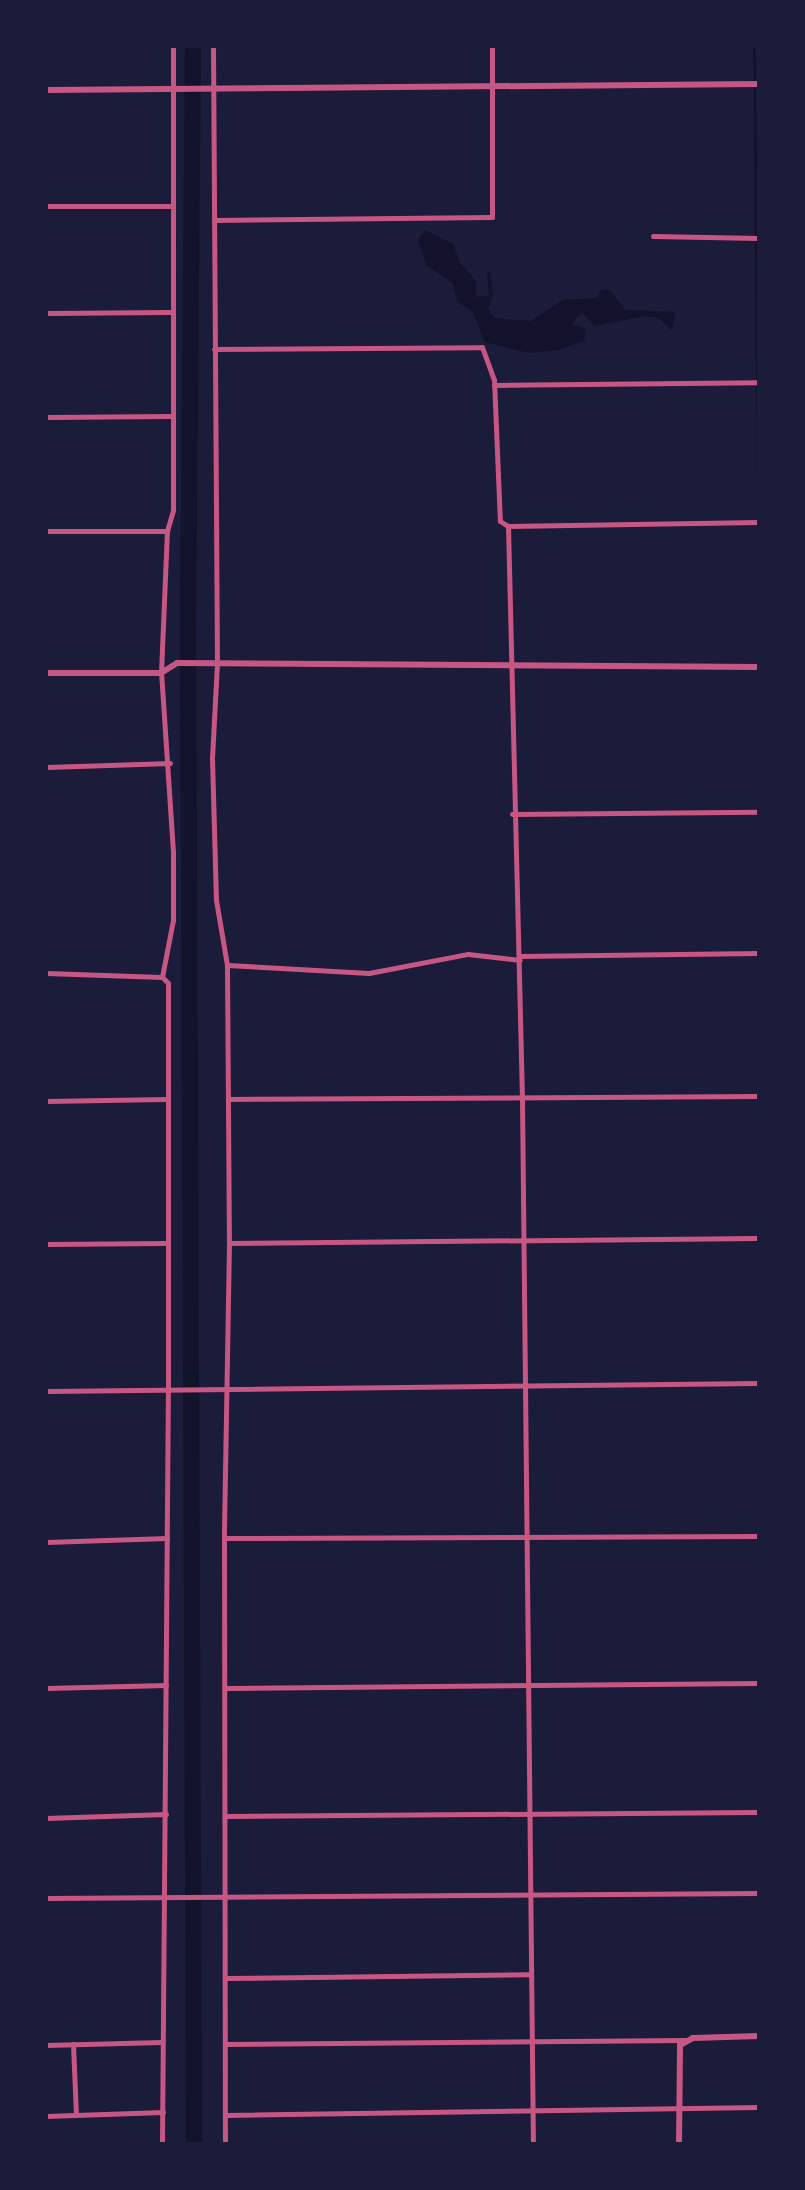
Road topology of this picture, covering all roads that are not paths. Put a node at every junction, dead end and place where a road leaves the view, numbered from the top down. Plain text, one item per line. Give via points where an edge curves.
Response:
1 (173, 46) edge
2 (213, 46) edge
3 (492, 46) edge
4 (759, 84) edge
5 (492, 87) junction
6 (176, 89) junction
7 (211, 89) junction
8 (46, 90) edge
9 (46, 206) edge
10 (170, 206) junction
11 (214, 220) junction
12 (653, 236) dead end
13 (759, 238) edge
14 (170, 312) junction
15 (46, 313) edge
16 (479, 340) dead end
17 (482, 347) junction
18 (214, 349) junction
19 (759, 382) edge
20 (494, 385) junction
21 (170, 416) junction
22 (46, 417) edge
23 (755, 522) edge
24 (508, 526) junction
25 (46, 531) edge
26 (167, 531) junction
27 (217, 663) junction
28 (509, 664) junction
29 (755, 667) edge
30 (46, 673) edge
31 (161, 673) junction
32 (170, 763) junction
33 (46, 767) edge
34 (756, 812) edge
35 (512, 814) junction
36 (759, 953) edge
37 (520, 958) junction
38 (227, 965) junction
39 (46, 973) edge
40 (162, 977) junction
41 (757, 1096) edge
42 (166, 1099) junction
43 (228, 1099) junction
44 (522, 1099) junction
45 (46, 1101) edge
46 (757, 1238) edge
47 (523, 1241) junction
48 (165, 1243) junction
49 (229, 1243) junction
50 (46, 1244) edge
51 (758, 1383) edge
52 (172, 1387) junction
53 (226, 1387) junction
54 (525, 1387) junction
55 (46, 1391) edge
56 (758, 1536) edge
57 (167, 1538) junction
58 (224, 1538) junction
59 (526, 1538) junction
60 (46, 1542) edge
61 (759, 1683) edge
62 (527, 1684) junction
63 (166, 1685) junction
64 (46, 1688) edge
65 (226, 1688) junction
66 (757, 1812) dead end
67 (166, 1814) junction
68 (529, 1814) junction
69 (225, 1816) junction
70 (46, 1818) edge
71 (759, 1893) edge
72 (530, 1894) junction
73 (168, 1895) junction
74 (221, 1896) junction
75 (46, 1898) edge
76 (531, 1974) junction
77 (225, 1978) junction
78 (759, 2036) edge
79 (531, 2038) junction
80 (685, 2040) junction
81 (162, 2042) junction
82 (73, 2044) junction
83 (225, 2044) junction
84 (46, 2045) edge
85 (759, 2107) edge
86 (679, 2108) junction
87 (163, 2112) junction
88 (532, 2112) junction
89 (76, 2115) junction
90 (225, 2115) junction
91 (46, 2116) edge
92 (162, 2144) edge
93 (225, 2144) edge
94 (533, 2144) edge
95 (679, 2144) edge

1 - 6 street
2 - 7 street
3 - 5 street
4 - 5 street
5 - 7 street
5 - 11 street via 492,217
6 - 7 street
6 - 8 street
6 - 10 street
7 - 11 street
9 - 10 street
10 - 14 street
11 - 18 street
12 - 13 street
14 - 15 street
14 - 21 street
16 - 17 street
17 - 18 street
17 - 20 street
18 - 27 street
19 - 20 street
20 - 24 street via 496,501 500,521
21 - 22 street
21 - 26 street via 173,510
23 - 24 street
24 - 28 street
25 - 26 street
26 - 31 street
27 - 28 street
27 - 31 street via 177,663
27 - 38 street via 212,758 216,900
28 - 29 street
28 - 35 street
30 - 31 street
31 - 32 street
32 - 33 street
32 - 40 street via 173,920
34 - 35 street
35 - 37 street
36 - 37 street
37 - 38 street via 468,954 369,973
37 - 44 street
38 - 43 street
39 - 40 street
40 - 42 street via 168,983
41 - 44 street
42 - 45 street
42 - 48 street
43 - 44 street
43 - 49 street
44 - 47 street
46 - 47 street
47 - 49 street
47 - 54 street
48 - 50 street
48 - 52 street
49 - 53 street
51 - 54 street
52 - 53 street
52 - 55 street
52 - 57 street
53 - 54 street
53 - 58 street
54 - 59 street
56 - 59 street
57 - 60 street
57 - 63 street
58 - 59 street
58 - 65 street
59 - 62 street
61 - 62 street
62 - 65 street
62 - 68 street
63 - 64 street
63 - 67 street
65 - 69 street
66 - 68 street
67 - 70 street
67 - 73 street
68 - 69 street
68 - 72 street
69 - 74 street
71 - 72 street
72 - 74 street
72 - 76 street
73 - 74 street
73 - 75 street
73 - 81 street
74 - 77 street
76 - 77 street
76 - 79 street
77 - 83 street
78 - 80 street
79 - 80 street
79 - 83 street
79 - 88 street
80 - 86 street via 678,2054
81 - 82 street
81 - 87 street
82 - 84 street
82 - 89 street
83 - 90 street
85 - 86 street
86 - 88 street
86 - 95 street
87 - 89 street
87 - 92 street
88 - 90 street
88 - 94 street
89 - 91 street
90 - 93 street

